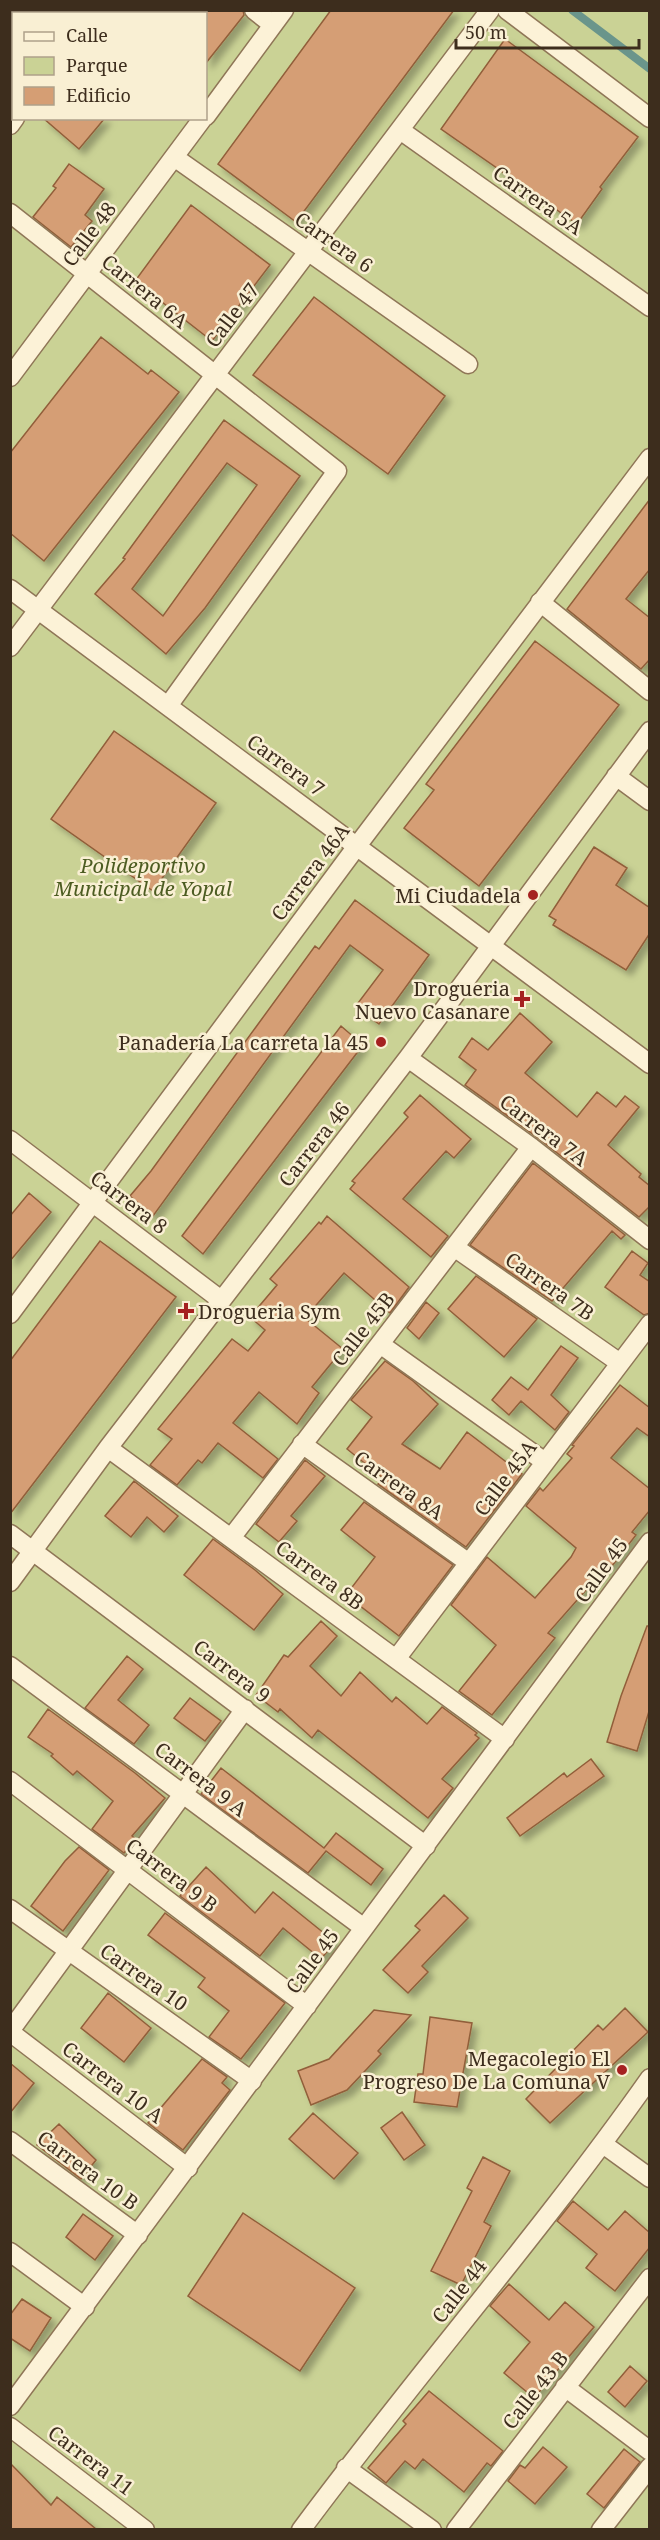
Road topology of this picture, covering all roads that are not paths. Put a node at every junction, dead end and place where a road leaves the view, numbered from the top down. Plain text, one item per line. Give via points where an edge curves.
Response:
1 (254, 10) edge
2 (284, 10) edge
3 (490, 10) edge
4 (507, 10) edge
5 (273, 25) junction
6 (207, 113) edge
7 (650, 118) edge
8 (202, 120) edge
9 (400, 130) junction
10 (174, 157) junction
11 (10, 213) edge
12 (308, 252) junction
13 (88, 273) junction
14 (650, 307) edge
15 (468, 364) dead end
16 (214, 376) junction
17 (10, 377) edge
18 (650, 458) edge
19 (10, 589) edge
20 (540, 602) junction
21 (39, 610) junction
22 (10, 647) edge
23 (650, 691) edge
24 (168, 706) junction
25 (650, 731) edge
26 (616, 776) junction
27 (650, 801) edge
28 (357, 846) junction
29 (491, 947) junction
30 (408, 1058) junction
31 (650, 1064) edge
32 (10, 1140) edge
33 (531, 1147) junction
34 (92, 1202) junction
35 (650, 1240) edge
36 (454, 1247) junction
37 (221, 1300) junction
38 (10, 1314) edge
39 (650, 1324) edge
40 (380, 1344) junction
41 (620, 1362) junction
42 (302, 1444) junction
43 (108, 1448) junction
44 (545, 1462) junction
45 (10, 1534) edge
46 (231, 1538) junction
47 (650, 1542) edge
48 (32, 1551) junction
49 (469, 1563) junction
50 (10, 1581) edge
51 (396, 1659) junction
52 (10, 1666) edge
53 (245, 1709) junction
54 (505, 1739) junction
55 (10, 1780) edge
56 (183, 1794) junction
57 (426, 1846) junction
58 (128, 1870) junction
59 (10, 1909) edge
60 (364, 1928) junction
61 (69, 1951) junction
62 (307, 2006) junction
63 (10, 2032) edge
64 (650, 2078) edge
65 (252, 2081) junction
66 (10, 2141) edge
67 (603, 2144) junction
68 (188, 2168) junction
69 (650, 2178) edge
70 (138, 2235) junction
71 (10, 2252) edge
72 (650, 2278) edge
73 (85, 2307) junction
74 (565, 2387) junction
75 (10, 2406) edge
76 (10, 2427) edge
77 (650, 2451) edge
78 (650, 2467) edge
79 (346, 2468) junction
80 (145, 2529) edge
81 (301, 2529) edge
82 (432, 2529) edge
83 (456, 2529) edge
84 (601, 2529) edge

1 - 5 street
2 - 5 street, Calle 48
3 - 9 street, Calle 47
4 - 7 street
5 - 6 street, Calle 48
8 - 10 street, Calle 48
9 - 12 street, Calle 47
9 - 14 street, Carrera 5A
10 - 12 street, Carrera 6
10 - 13 street, Calle 48
11 - 13 street, Carrera 6A
12 - 15 street, Carrera 6
12 - 16 street, Calle 47
13 - 16 street, Carrera 6A
13 - 17 street, Calle 48
16 - 21 street, Calle 47
16 - 24 street, Carrera 6A via 336,471
18 - 20 street, Carrera 46A
19 - 21 street, Carrera 7
20 - 23 street
20 - 28 street, Carrera 46A
21 - 22 street, Calle 47
21 - 24 street, Carrera 7
24 - 28 street, Carrera 7
25 - 26 street, Carrera 46
26 - 27 street
26 - 29 street, Carrera 46
28 - 29 street, Carrera 7
28 - 34 street, Carrera 46A
29 - 30 street, Carrera 46
29 - 31 street, Carrera 7
30 - 33 street, Carrera 7A
30 - 37 street, Carrera 46
32 - 34 street, Carrera 8
33 - 35 street, Carrera 7A
33 - 36 street, Calle 45B
34 - 37 street, Carrera 8
34 - 38 street, Carrera 46A
36 - 40 street, Calle 45B
36 - 41 street, Carrera 7B
37 - 43 street, Carrera 46
39 - 41 street, Calle 45A
40 - 42 street, Calle 45B
40 - 44 street
41 - 44 street, Calle 45A
42 - 46 street, Calle 45B
42 - 49 street, Carrera 8A
43 - 46 street, Carrera 8B
43 - 48 street, Carrera 46
44 - 49 street, Calle 45A
45 - 48 street, Carrera 9
46 - 51 street, Carrera 8B
47 - 54 street, Calle 45
48 - 50 street, Carrera 46
48 - 53 street, Carrera 9
49 - 51 street, Calle 45A
51 - 54 street, Carrera 8B
52 - 56 street, Carrera 9 A
53 - 56 street
53 - 57 street, Carrera 9
54 - 57 street, Calle 45
55 - 58 street, Carrera 9 B
56 - 58 street
56 - 60 street, Carrera 9 A
57 - 60 street, Calle 45
58 - 61 street
58 - 62 street, Carrera 9 B
59 - 61 street, Carrera 10
60 - 62 street, Calle 45
61 - 63 street
61 - 65 street, Carrera 10
62 - 65 street, Calle 45
63 - 68 street, Carrera 10 A
64 - 67 street, Calle 44
65 - 68 street, Calle 45
66 - 70 street, Carrera 10 B
67 - 69 street
67 - 79 street, Calle 44
68 - 70 street, Calle 45
70 - 73 street, Calle 45
71 - 73 street
72 - 74 street, Calle 43 B
73 - 75 street, Calle 45
74 - 77 street
74 - 83 street, Calle 43 B
76 - 80 street, Carrera 11
78 - 84 street
79 - 81 street, Calle 44
79 - 82 street

